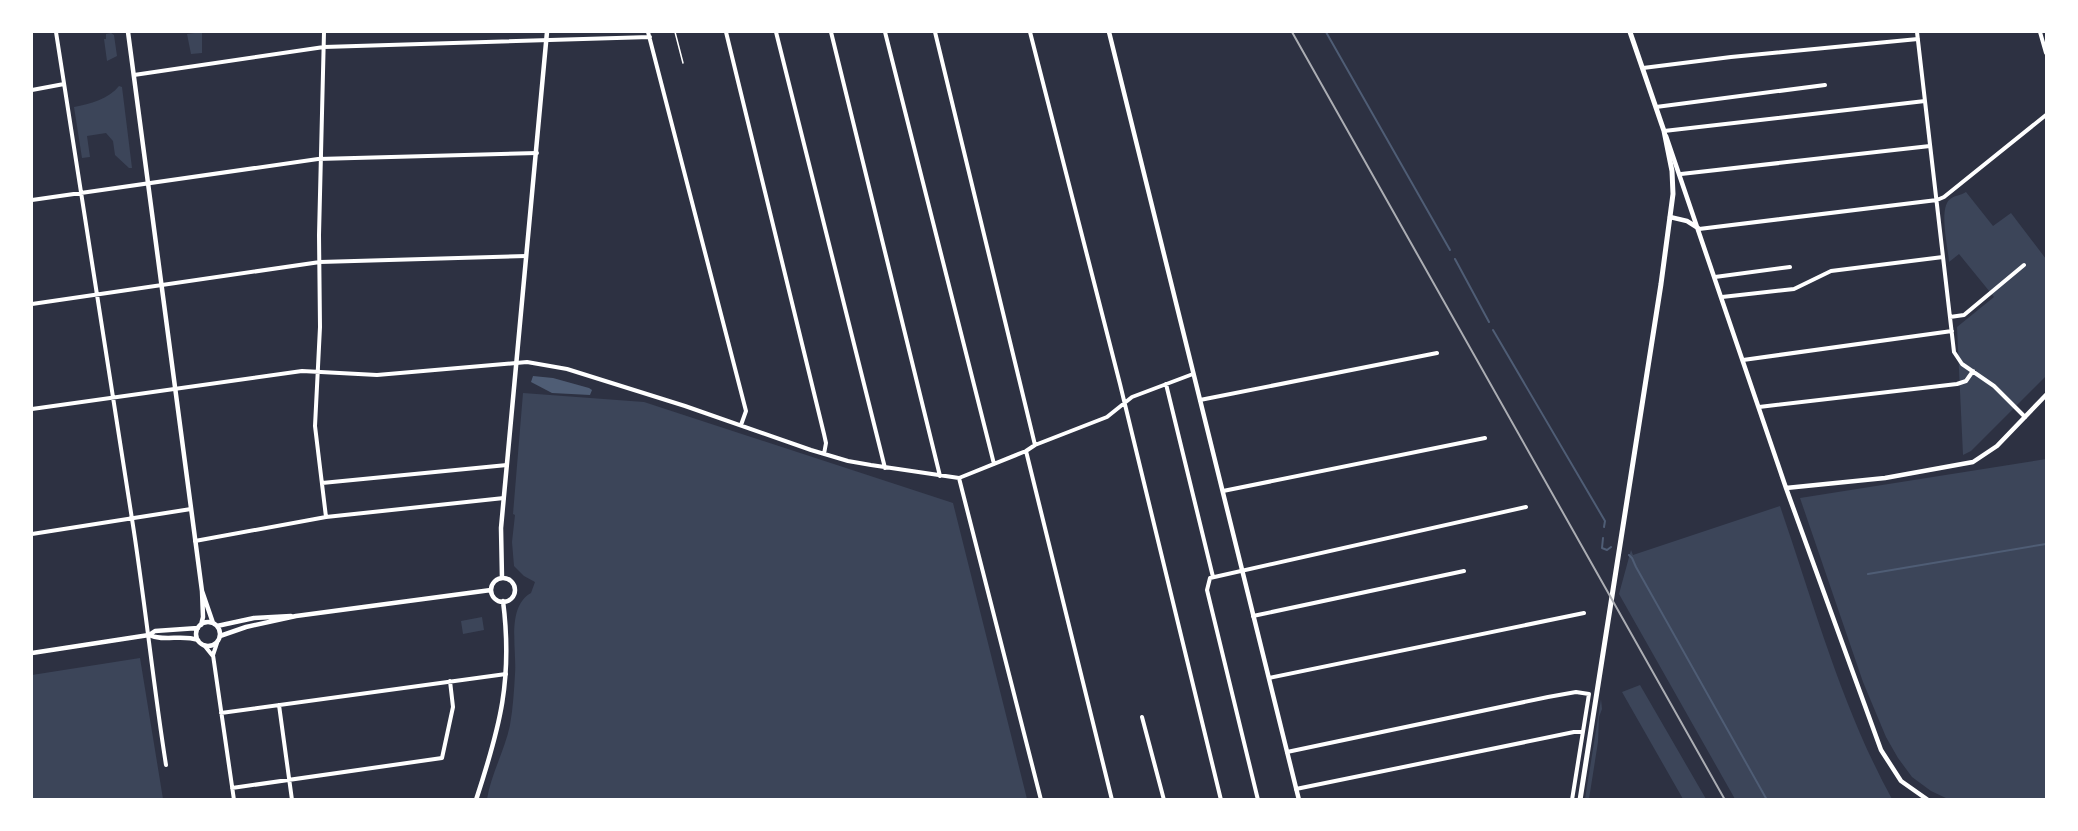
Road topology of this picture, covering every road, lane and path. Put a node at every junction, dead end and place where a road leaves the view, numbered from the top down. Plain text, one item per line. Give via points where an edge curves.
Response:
1 (56, 32) edge
2 (128, 32) edge
3 (324, 32) edge
4 (547, 32) edge
5 (648, 32) edge
6 (675, 32) edge
7 (726, 32) edge
8 (776, 32) edge
9 (831, 32) edge
10 (885, 32) edge
11 (935, 32) edge
12 (1030, 32) edge
13 (1109, 32) edge
14 (1630, 32) edge
15 (1917, 32) edge
16 (2040, 32) edge
17 (650, 38) junction
18 (1918, 39) junction
19 (547, 40) junction
20 (324, 46) junction
21 (2046, 52) edge
22 (683, 63) dead end
23 (1643, 68) junction
24 (134, 75) junction
25 (64, 84) junction
26 (1825, 85) dead end
27 (32, 90) edge
28 (1925, 101) junction
29 (1656, 107) junction
30 (2046, 115) edge
31 (1664, 130) junction
32 (1930, 146) junction
33 (537, 153) junction
34 (322, 159) junction
35 (1681, 174) junction
36 (148, 183) junction
37 (82, 193) junction
38 (32, 200) edge
39 (1936, 200) junction
40 (1670, 217) junction
41 (1699, 229) junction
42 (526, 256) junction
43 (1943, 257) junction
44 (320, 262) junction
45 (2024, 265) dead end
46 (1790, 267) dead end
47 (1714, 277) junction
48 (162, 286) junction
49 (98, 294) junction
50 (1722, 297) junction
51 (32, 303) edge
52 (1950, 317) junction
53 (1952, 331) junction
54 (1437, 353) dead end
55 (1743, 360) junction
56 (516, 363) junction
57 (1973, 371) junction
58 (317, 372) junction
59 (1193, 374) junction
60 (1166, 384) junction
61 (176, 389) junction
62 (2046, 395) edge
63 (114, 396) junction
64 (1200, 400) junction
65 (1124, 403) junction
66 (1759, 407) junction
67 (32, 409) edge
68 (2025, 417) junction
69 (741, 425) junction
70 (1485, 438) dead end
71 (1035, 445) junction
72 (1026, 451) junction
73 (824, 454) junction
74 (994, 464) junction
75 (507, 465) junction
76 (885, 468) junction
77 (940, 476) junction
78 (959, 478) junction
79 (322, 483) junction
80 (1786, 488) junction
81 (1223, 491) junction
82 (504, 498) junction
83 (1526, 507) dead end
84 (191, 509) junction
85 (326, 517) junction
86 (132, 518) junction
87 (32, 534) edge
88 (195, 541) junction
89 (1241, 570) junction
90 (1464, 571) dead end
91 (1213, 576) junction
92 (502, 578) junction
93 (491, 590) junction
94 (202, 591) junction
95 (503, 601) junction
96 (1584, 613) dead end
97 (296, 616) junction
98 (1252, 616) junction
99 (215, 625) junction
100 (200, 627) junction
101 (148, 635) junction
102 (220, 636) junction
103 (198, 640) junction
104 (217, 643) junction
105 (204, 645) junction
106 (32, 653) edge
107 (213, 655) junction
108 (507, 674) junction
109 (1268, 678) junction
110 (450, 681) junction
111 (279, 705) junction
112 (221, 713) junction
113 (1142, 717) dead end
114 (1583, 732) junction
115 (1287, 752) junction
116 (166, 765) dead end
117 (289, 780) junction
118 (232, 788) junction
119 (1296, 789) junction
120 (234, 800) edge
121 (292, 800) edge
122 (476, 800) edge
123 (1041, 800) edge
124 (1112, 800) edge
125 (1164, 800) edge
126 (1221, 800) edge
127 (1258, 800) edge
128 (1299, 800) edge
129 (1572, 800) edge
130 (1580, 800) edge
131 (1928, 800) edge

1 - 25 street
2 - 24 street
3 - 20 street
4 - 19 street
5 - 17 street
6 - 22 lane
7 - 73 street via 824,434
8 - 76 street
9 - 77 street
10 - 74 street
11 - 71 street
12 - 65 street
13 - 59 street
14 - 23 main road
15 - 18 street
16 - 21 street
17 - 19 street
17 - 69 street via 746,411
18 - 23 street
18 - 28 street
19 - 20 street
19 - 33 street
20 - 24 street
20 - 34 street
23 - 29 main road
24 - 36 street
25 - 27 street
25 - 37 street
26 - 29 street
28 - 31 street
28 - 32 street
29 - 31 main road
30 - 39 street
31 - 35 street
31 - 40 main road via 1672,171
32 - 35 street
32 - 39 street
33 - 34 street
33 - 42 street
34 - 36 street
34 - 44 street
35 - 41 street
36 - 37 street
36 - 48 street
37 - 38 street
37 - 49 street
39 - 41 street
39 - 43 street
40 - 41 street
40 - 130 main road
41 - 47 street
42 - 44 street
42 - 56 street
43 - 50 street via 1831,271 1794,289
43 - 52 street
44 - 48 street
44 - 58 street
45 - 52 street via 1964,315
46 - 47 street
47 - 50 street
48 - 49 street
48 - 61 street
49 - 51 street
49 - 63 street
50 - 55 street
52 - 53 street
53 - 55 street
53 - 57 street via 1956,356
54 - 64 street
55 - 66 street
56 - 58 street via 377,375
56 - 69 street via 561,368
56 - 75 street
57 - 66 street via 1966,381 1957,384
57 - 68 street
58 - 61 street
58 - 79 street via 315,426
59 - 60 street
59 - 64 street
60 - 65 street
60 - 91 street
61 - 63 street
61 - 84 street
62 - 68 street
63 - 67 street
63 - 86 street
64 - 81 street
65 - 71 street via 1107,417
65 - 126 street
66 - 80 street
68 - 80 street via 1992,451 1966,464
69 - 73 street
70 - 81 street
71 - 72 street
72 - 74 street
72 - 124 street
73 - 76 street
74 - 78 street
75 - 79 street
75 - 82 street
76 - 77 street
77 - 78 street
78 - 123 street
79 - 85 street
80 - 131 street via 1881,750 1901,781
81 - 89 street
82 - 85 street
82 - 92 street
83 - 89 street
84 - 86 street
84 - 88 street
85 - 88 street
86 - 87 street
86 - 101 street
88 - 94 street
89 - 91 street
89 - 98 street
90 - 98 street
91 - 127 street via 1207,590
92 - 93 street via 494,582
92 - 95 street via 512,582 514,591 511,598
93 - 95 street via 495,598
93 - 97 street
94 - 99 street
94 - 100 street
95 - 108 street
96 - 109 street
97 - 99 street
97 - 102 street
98 - 109 street
99 - 100 street via 207,622
99 - 102 street
100 - 101 street
100 - 103 street
101 - 103 street
101 - 106 street
101 - 116 street
102 - 104 street
103 - 105 street
104 - 105 street
104 - 107 street
105 - 107 street
107 - 112 street
108 - 110 street
108 - 122 street via 497,734
109 - 115 street
110 - 111 street
110 - 117 street via 453,707 442,758
111 - 112 street
111 - 117 street
112 - 118 street
113 - 125 street
114 - 115 street via 1589,694 1576,692
114 - 119 street
114 - 129 street
115 - 119 street
117 - 118 street
117 - 121 street
118 - 120 street
119 - 128 street

